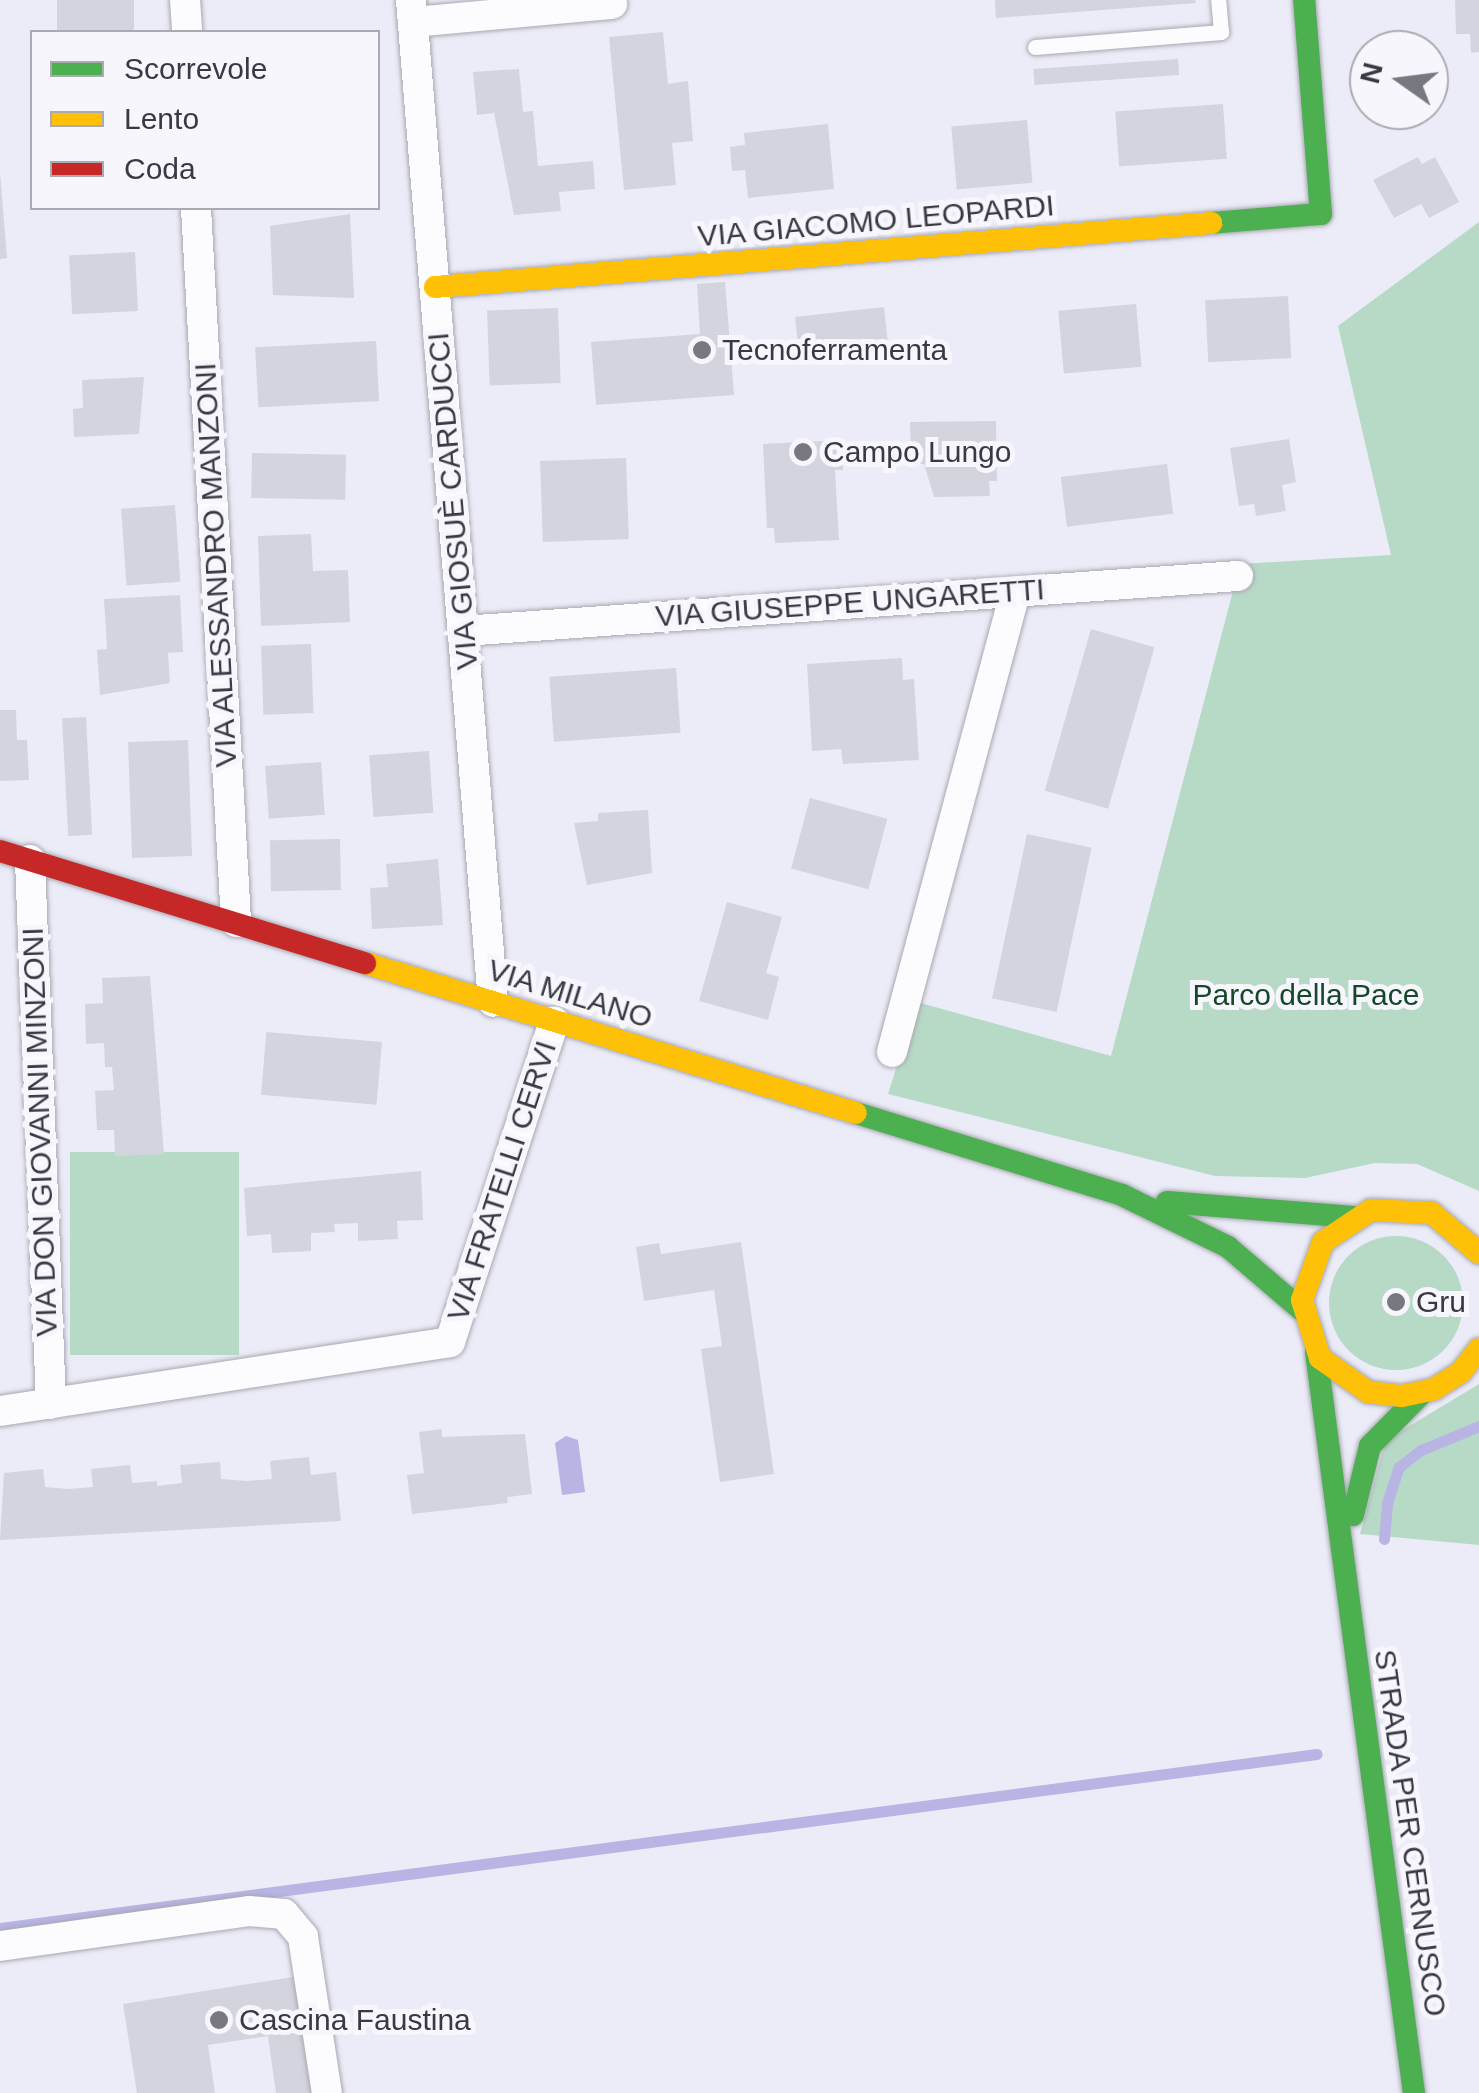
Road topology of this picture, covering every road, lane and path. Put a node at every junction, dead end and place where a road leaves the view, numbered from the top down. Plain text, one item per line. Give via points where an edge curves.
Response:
1 (185, 0) edge
2 (1218, 0) edge
3 (1304, 0) edge
4 (612, 4) dead end
5 (412, 11) edge
6 (187, 30) edge
7 (1036, 47) dead end
8 (196, 210) edge
9 (435, 287) junction
10 (1238, 576) dead end
11 (1015, 592) junction
12 (463, 631) junction
13 (0, 852) edge
14 (30, 860) junction
15 (236, 922) junction
16 (493, 1002) junction
17 (554, 1020) junction
18 (892, 1052) dead end
19 (1122, 1196) junction
20 (1353, 1217) junction
21 (1479, 1253) edge
22 (1303, 1312) junction
23 (1316, 1352) junction
24 (1474, 1360) edge
25 (1422, 1393) junction
26 (51, 1404) junction
27 (0, 1411) edge
28 (1348, 1580) junction
29 (0, 1946) edge
30 (327, 2093) edge
31 (1414, 2093) edge

1 - 6 street
2 - 7 lane via 1221,32
3 - 9 street, VIA GIACOMO LEOPARDI via 1322,214
4 - 5 street
5 - 9 street, VIA GIOSUÈ CARDUCCI
8 - 15 street, VIA ALESSANDRO MANZONI
9 - 12 street, VIA GIOSUÈ CARDUCCI
10 - 11 street, VIA GIUSEPPE UNGARETTI
11 - 12 street, VIA GIUSEPPE UNGARETTI
11 - 18 street
12 - 16 street, VIA GIOSUÈ CARDUCCI
13 - 14 street, VIA MILANO
14 - 15 street, VIA MILANO
14 - 26 street, VIA DON GIOVANNI MINZONI
15 - 16 street, VIA MILANO
16 - 17 street, VIA MILANO
17 - 19 street, VIA MILANO
17 - 26 street, VIA FRATELLI CERVI via 450,1342
19 - 20 street, VIA MILANO via 1241,1212
19 - 22 street, VIA MILANO via 1228,1248
20 - 21 street, VIA MILANO via 1389,1206 1420,1209 1449,1221
20 - 22 street via 1326,1238 1311,1261
22 - 23 street
23 - 25 street via 1368,1392
23 - 28 street, STRADA PER CERNUSCO
24 - 25 street
25 - 28 street, STRADA PER CERNUSCO via 1366,1454 1356,1487
26 - 27 street
28 - 31 street, STRADA PER CERNUSCO
29 - 30 street via 249,1911 284,1914 303,1937

